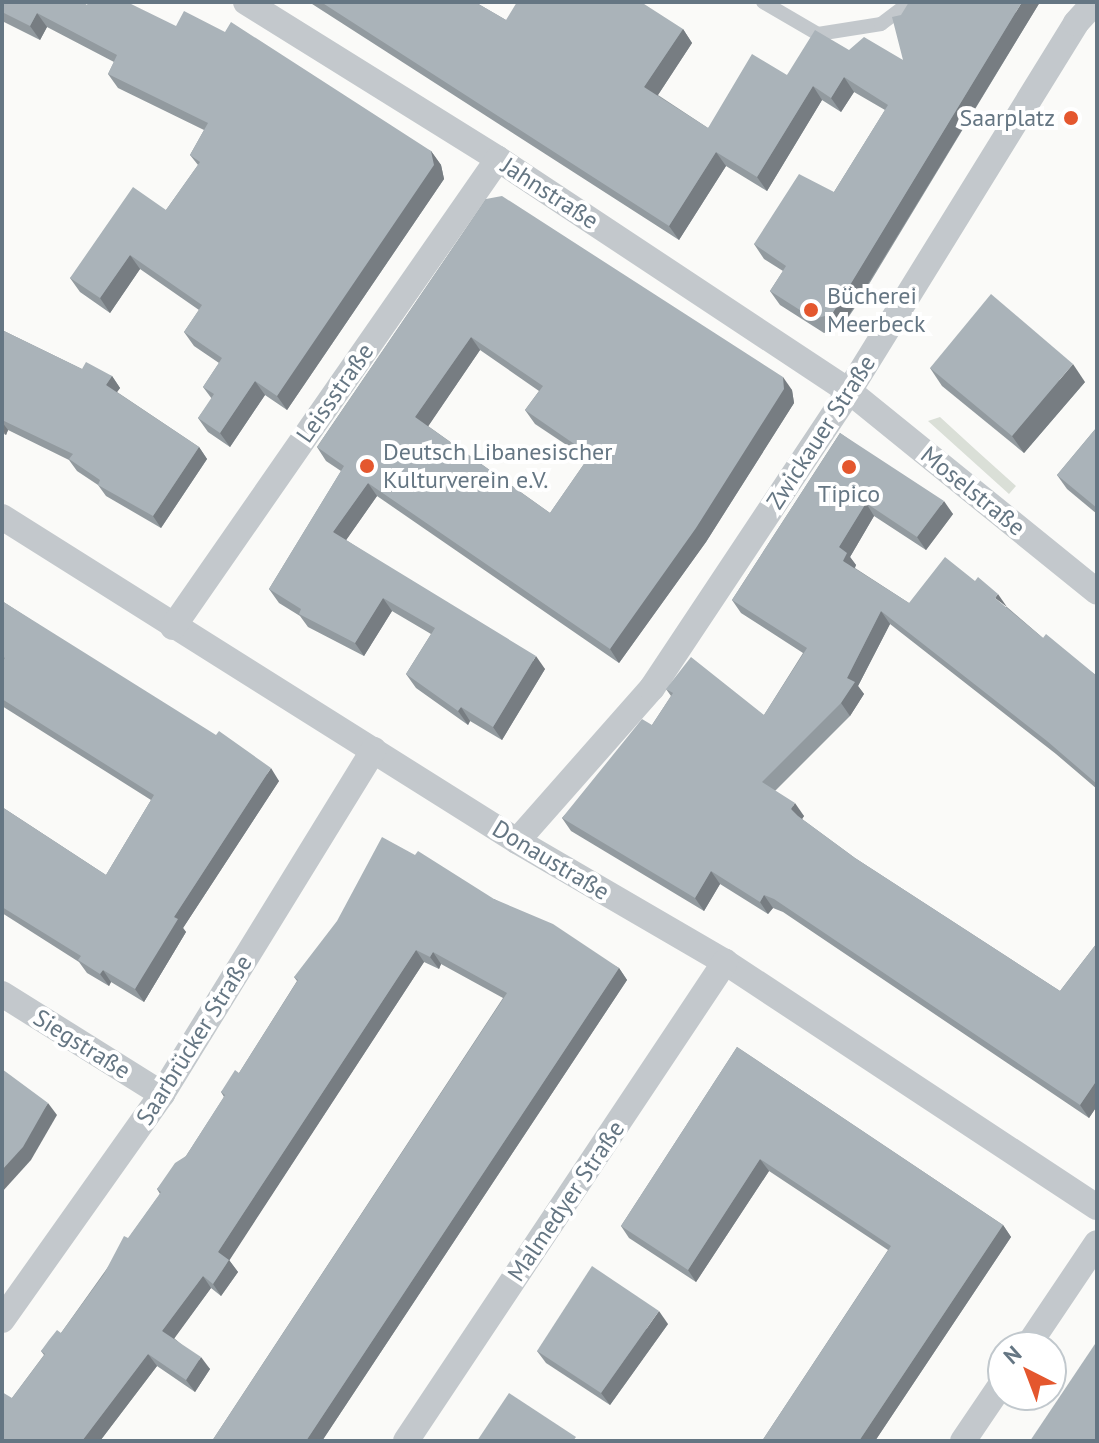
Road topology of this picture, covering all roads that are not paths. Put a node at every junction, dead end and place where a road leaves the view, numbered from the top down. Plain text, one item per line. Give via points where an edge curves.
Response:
1 (246, 2) edge
2 (763, 2) edge
3 (910, 2) edge
4 (1095, 2) edge
5 (498, 159) junction
6 (849, 391) junction
7 (2, 517) edge
8 (1097, 592) edge
9 (173, 627) junction
10 (374, 750) junction
11 (517, 841) junction
12 (725, 962) junction
13 (2, 994) edge
14 (162, 1094) junction
15 (1097, 1207) edge
16 (1097, 1243) edge
17 (2, 1320) edge
18 (1038, 1331) edge
19 (987, 1406) edge
20 (406, 1441) edge
21 (963, 1441) edge

1 - 5 street, Jahnstraße
2 - 3 lane via 818,34 881,24
4 - 6 street, Zwickauer Straße via 1076,23
5 - 6 street, Jahnstraße
5 - 9 street, Leissstraße
6 - 8 street, Moselstraße
6 - 11 street, Zwickauer Straße via 652,688
7 - 9 street, Donaustraße
9 - 10 street, Donaustraße
10 - 11 street, Donaustraße
10 - 14 street, Saarbrücker Straße
11 - 12 street, Donaustraße
12 - 15 street, Donaustraße
12 - 20 street, Malmedyer Straße
13 - 14 street, Siegstraße
14 - 17 street, Saarbrücker Straße
16 - 18 street
19 - 21 street

